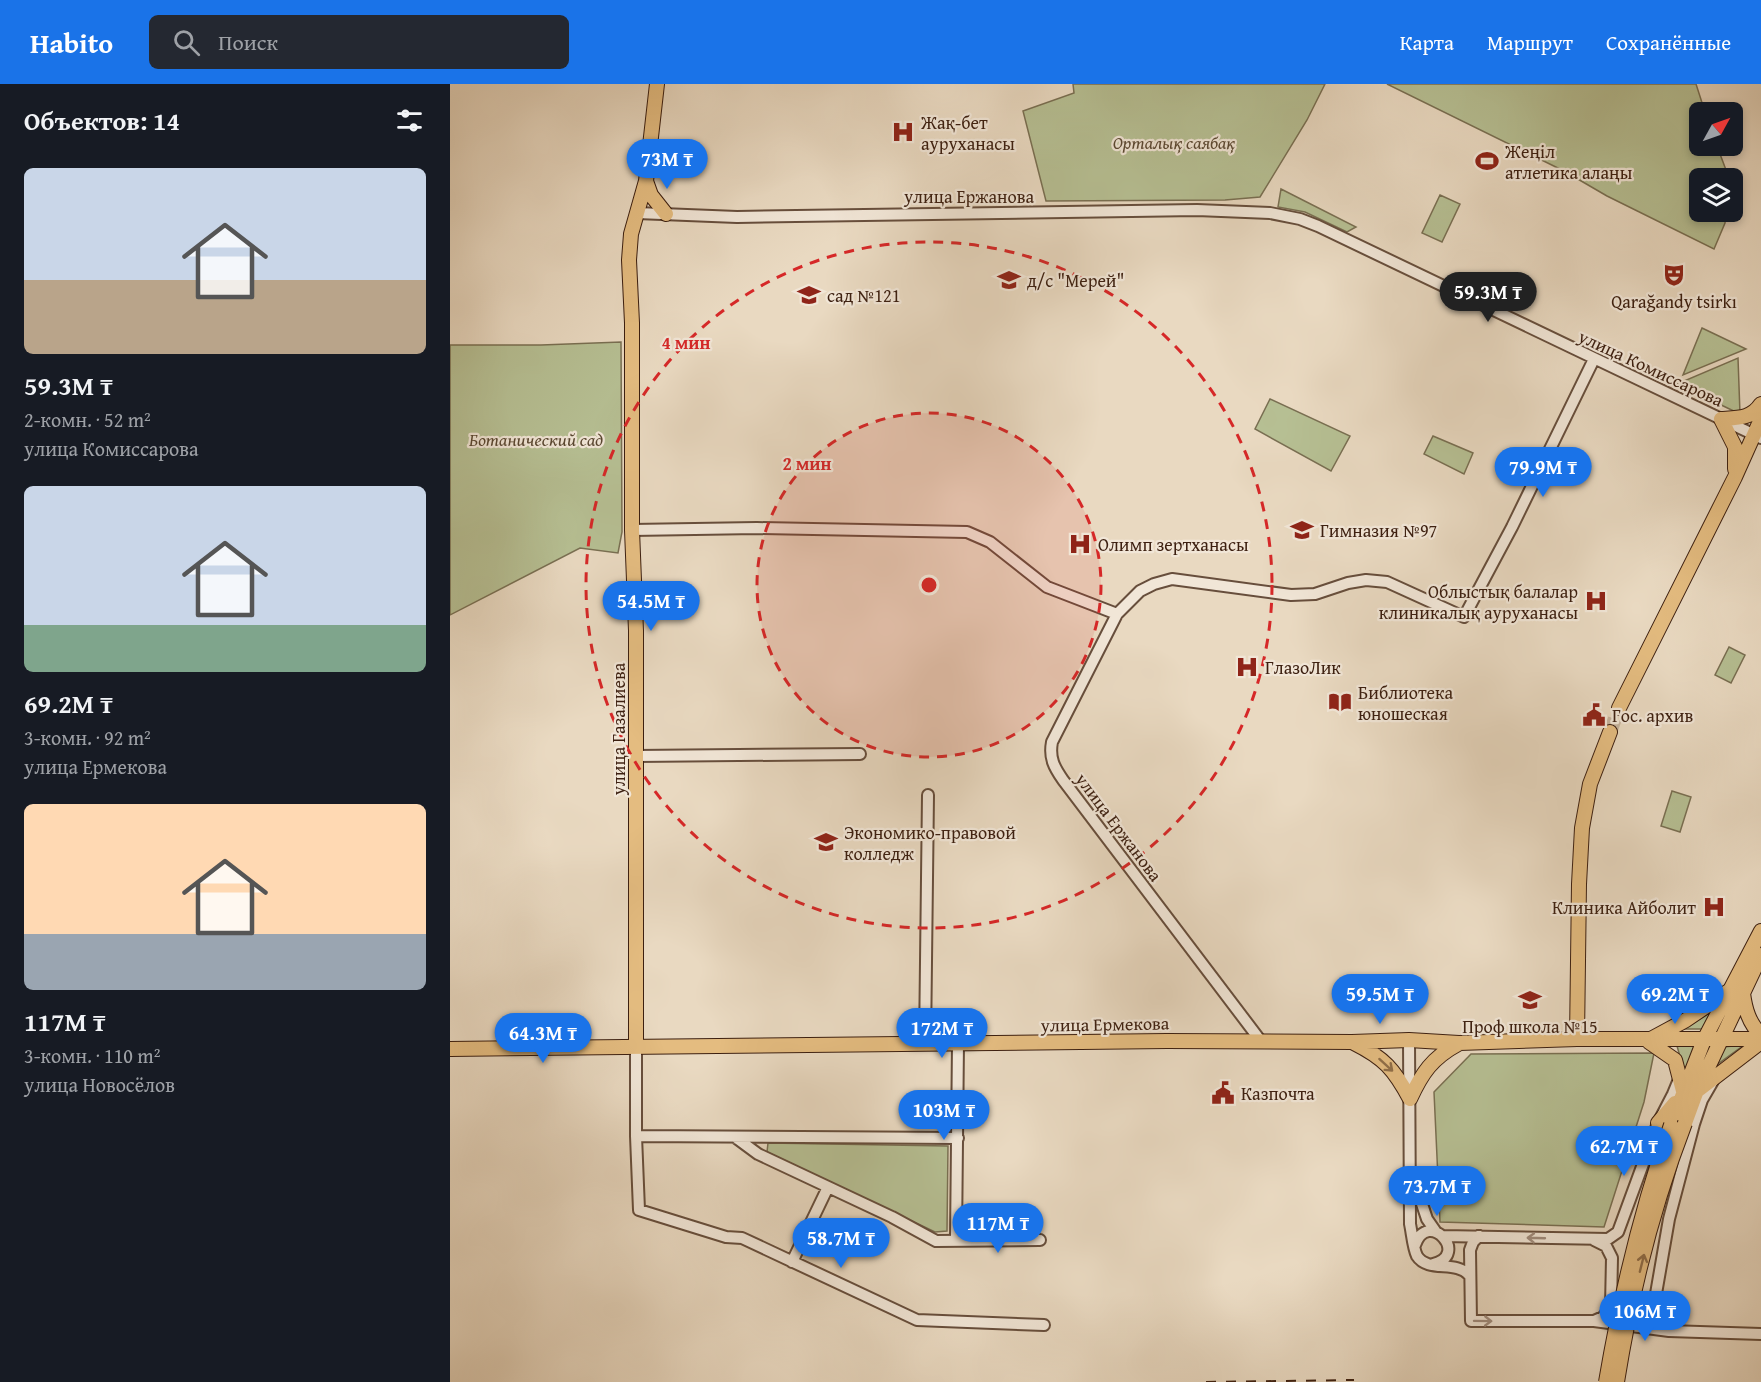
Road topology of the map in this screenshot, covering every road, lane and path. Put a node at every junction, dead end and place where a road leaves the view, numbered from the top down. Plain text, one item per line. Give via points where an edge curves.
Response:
1 (657, 84) edge
2 (646, 181) junction
3 (637, 213) junction
4 (666, 214) junction
5 (1300, 219) joint
6 (1594, 359) junction
7 (1761, 404) edge
8 (1721, 419) junction
9 (1761, 419) edge
10 (1757, 436) edge
11 (1735, 477) junction
12 (632, 530) junction
13 (1117, 614) junction
14 (1619, 708) tunnel mouth
15 (1610, 732) tunnel mouth
16 (860, 754) dead end
17 (636, 756) junction
18 (928, 795) dead end
19 (1761, 931) edge
20 (1761, 955) edge
21 (1738, 991) junction
22 (1720, 1039) junction
23 (1761, 1039) edge
24 (1260, 1040) junction
25 (1409, 1040) junction
26 (1576, 1040) junction
27 (1704, 1040) junction
28 (1647, 1041) junction
29 (1352, 1042) junction
30 (1459, 1043) junction
31 (926, 1044) junction
32 (958, 1044) junction
33 (636, 1047) junction
34 (450, 1049) edge
35 (1680, 1076) junction
36 (1714, 1079) junction
37 (1690, 1092) junction
38 (1410, 1099) junction
39 (1664, 1124) junction
40 (1690, 1124) junction
41 (636, 1136) junction
42 (735, 1137) junction
43 (958, 1138) junction
44 (1410, 1168) junction
45 (828, 1187) junction
46 (1439, 1234) junction
47 (1479, 1236) junction
48 (956, 1239) junction
49 (1040, 1240) dead end
50 (1594, 1240) junction
51 (1415, 1245) junction
52 (792, 1262) junction
53 (1433, 1264) junction
54 (1469, 1275) junction
55 (1611, 1306) junction
56 (1653, 1311) junction
57 (1594, 1321) junction
58 (1626, 1324) junction
59 (1044, 1325) dead end
60 (1639, 1327) junction
61 (1669, 1331) junction
62 (1761, 1334) edge
63 (1606, 1382) edge
64 (1617, 1382) edge

1 - 2 main road, улица Газалиева
2 - 3 main road, улица Газалиева
2 - 4 main road
3 - 4 street, улица Ержанова
3 - 12 main road, улица Газалиева via 629,261
4 - 5 street, улица Ержанова via 736,217 1232,210
5 - 6 street, улица Комиссарова
6 - 8 street, улица Комиссарова
6 - 13 street, улица Ержанова via 1464,617 1387,582 1366,580 1315,594 1291,595 1172,579 1140,591
7 - 8 main road via 1747,417
8 - 10 street, улица Комиссарова
8 - 11 main road via 1735,447
9 - 10 main road
10 - 11 main road
11 - 14 main road
12 - 13 street via 967,532 990,542 1047,587
12 - 17 main road, улица Газалиева
13 - 24 street, улица Ержанова via 1052,742 1053,766
15 - 26 main road via 1590,784 1582,828
16 - 17 street
17 - 33 main road, улица Газалиева
18 - 31 street
19 - 21 main road
20 - 21 main road
21 - 22 main road
21 - 23 main road
21 - 27 main road
21 - 28 main road
22 - 23 main road, улица Ермекова
22 - 27 main road, улица Ермекова
22 - 37 main road
23 - 36 main road
24 - 29 main road, улица Ермекова
24 - 32 main road, улица Ермекова
25 - 29 main road, улица Ермекова
25 - 30 main road, улица Ермекова
25 - 38 street
26 - 28 main road, улица Ермекова
26 - 30 main road, улица Ермекова
27 - 28 main road, улица Ермекова
27 - 37 main road
28 - 35 main road via 1675,1060
29 -> 38 main road via 1373,1052 1397,1074
30 - 38 main road via 1441,1053 1420,1077
31 - 32 main road, улица Ермекова
31 - 33 main road, улица Ермекова
32 - 43 street
33 - 34 main road, улица Ермекова
33 - 41 street, улица Газалиева
35 - 37 main road
35 - 39 street
36 - 37 main road
36 - 40 street
37 - 39 main road
37 - 40 main road
38 - 44 street
39 - 50 street via 1618,1232 1608,1239
39 - 63 main road, bridge
40 - 56 street
64 -> 40 main road, bridge via 1646,1246 1672,1158
41 - 42 street
41 - 52 street, улица Газалиева via 639,1210 726,1237 742,1238
42 - 43 street
42 - 45 street via 759,1154
43 - 48 street
44 - 46 street via 1427,1219
44 - 51 street via 1410,1224
45 - 48 street via 936,1241
45 - 52 street
46 - 47 street
46 - 51 street via 1422,1234
46 - 53 street via 1448,1245 1446,1256
50 -> 47 street
47 - 54 street via 1470,1251
48 - 49 street
50 - 55 street via 1606,1246 1612,1258
51 - 53 street via 1419,1259
52 - 59 street via 917,1320
53 - 54 street via 1461,1268
54 -> 57 street via 1471,1321
55 - 57 street
55 - 58 street
56 - 60 street
56 - 61 street
57 - 58 street
58 - 60 street
60 - 61 street
61 - 62 street

